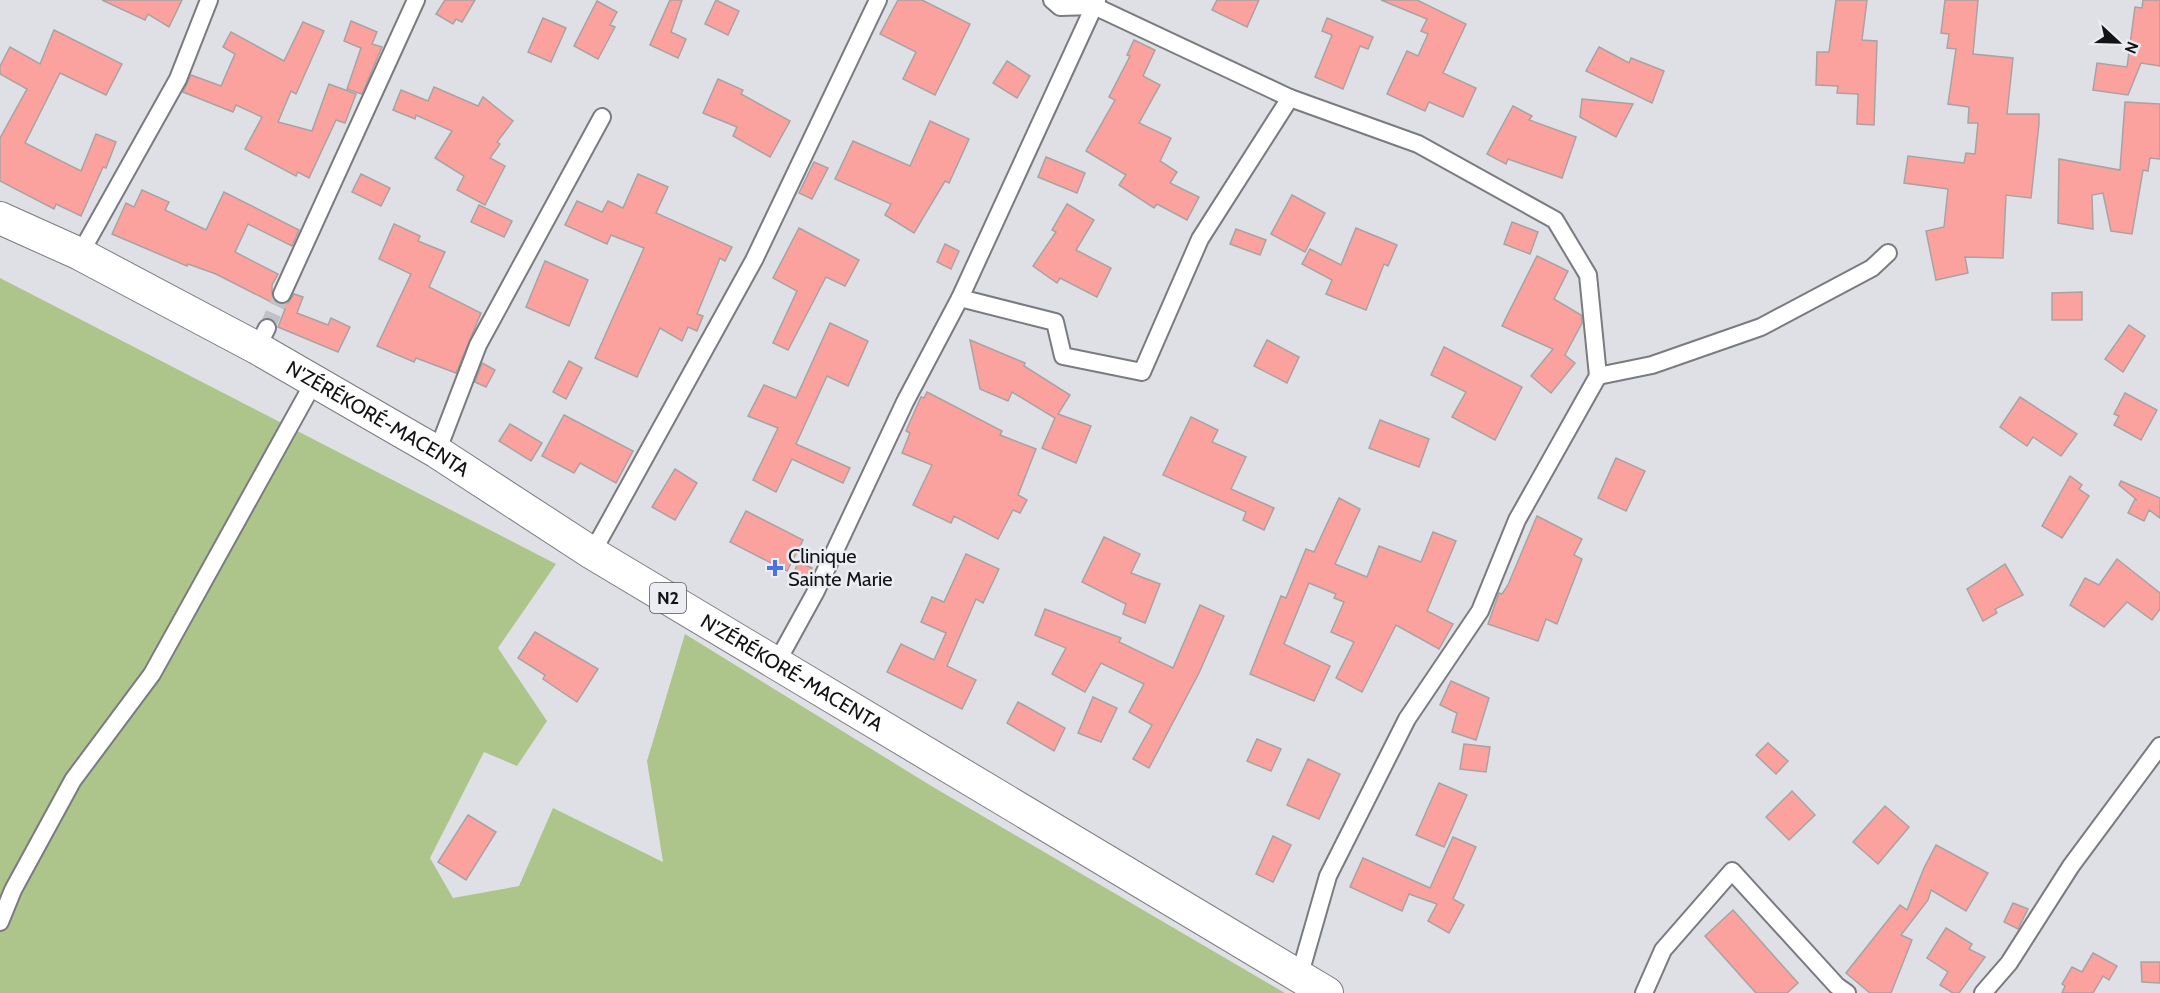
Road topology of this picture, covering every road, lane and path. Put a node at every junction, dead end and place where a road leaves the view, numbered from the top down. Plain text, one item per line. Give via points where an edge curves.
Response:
1 (209, 0) edge
2 (417, 0) edge
3 (878, 0) edge
4 (1052, 0) edge
5 (1095, 3) edge
6 (1290, 98) junction
7 (602, 117) dead end
8 (0, 218) edge
9 (1888, 253) dead end
10 (80, 254) junction
11 (282, 294) tunnel mouth
12 (960, 298) junction
13 (1598, 376) junction
14 (314, 382) junction
15 (437, 452) junction
16 (592, 553) junction
17 (777, 662) junction
18 (2160, 746) edge
19 (0, 922) edge
20 (1299, 976) junction
21 (1327, 993) edge
22 (1644, 993) edge
23 (1847, 993) edge
24 (1983, 993) edge

1 - 10 street via 178,79
2 - 11 street
3 - 16 street via 754,260
4 - 5 street via 1060,7
5 - 6 street
5 - 12 street
6 - 12 street via 1200,238 1142,372 1063,356 1055,322
6 - 13 street via 1418,144 1555,220 1588,275
7 - 15 street via 478,345
8 - 10 highway, N'ZÉRÉKORÉ-MACENTA / N2
9 - 13 street via 1872,268 1761,327 1652,365
10 - 14 highway, N'ZÉRÉKORÉ-MACENTA / N2 via 262,338
12 - 17 street
13 - 20 street via 1517,520 1480,611 1407,719 1328,876
14 - 15 highway, N'ZÉRÉKORÉ-MACENTA / N2
14 - 19 street via 152,674 73,780
15 - 16 highway, N'ZÉRÉKORÉ-MACENTA / N2
16 - 17 highway, N'ZÉRÉKORÉ-MACENTA / N2
17 - 20 highway, N'ZÉRÉKORÉ-MACENTA / N2
18 - 24 street via 2071,866 2009,963
20 - 21 highway, N'ZÉRÉKORÉ-MACENTA / N2
22 - 23 street via 1663,950 1732,871

